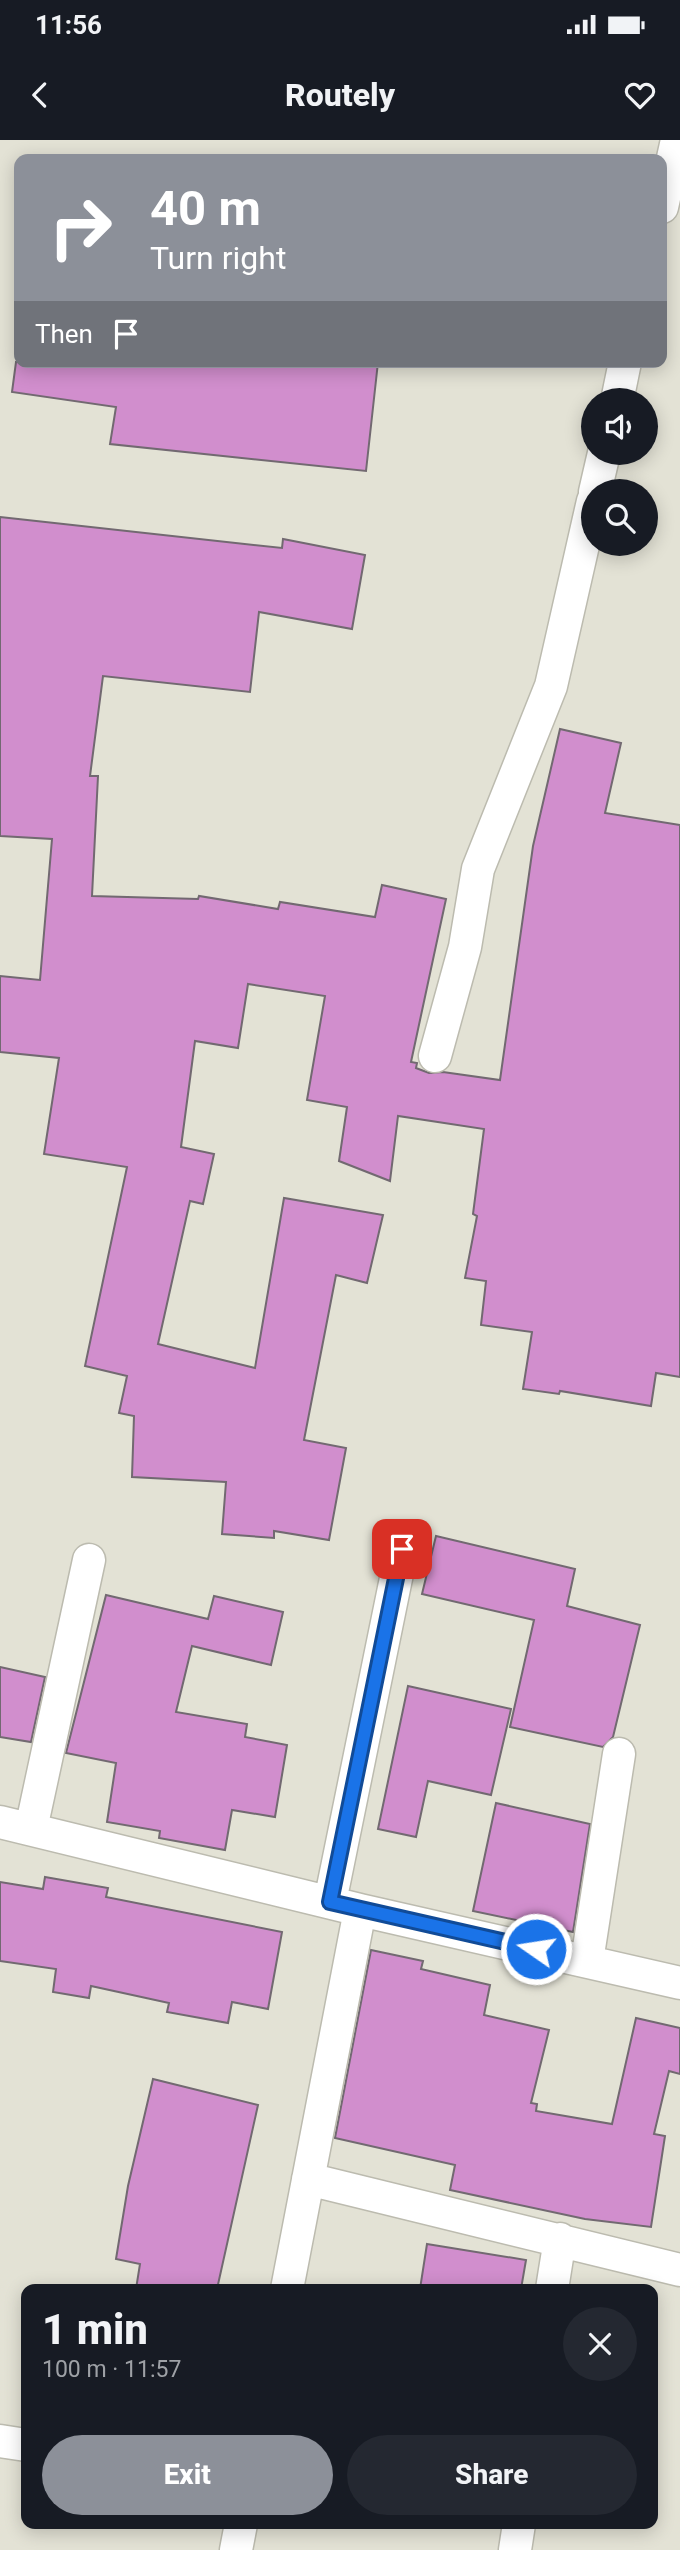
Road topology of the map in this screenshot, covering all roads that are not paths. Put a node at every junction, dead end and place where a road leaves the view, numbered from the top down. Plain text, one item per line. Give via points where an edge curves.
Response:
1 (677, 140) edge
2 (667, 185) edge
3 (624, 368) edge
4 (620, 388) edge
5 (581, 554) edge
6 (435, 1056) dead end
7 (402, 1549) dead end
8 (89, 1560) dead end
9 (618, 1754) dead end
10 (0, 1822) edge
11 (31, 1829) junction
12 (330, 1902) junction
13 (360, 1910) junction
14 (587, 1961) junction
15 (680, 1983) edge
16 (308, 2179) junction
17 (560, 2239) junction
18 (680, 2270) edge
19 (288, 2284) edge
20 (553, 2284) edge
21 (0, 2441) edge
22 (21, 2444) edge
23 (240, 2529) edge
24 (518, 2529) edge
25 (236, 2550) edge
26 (515, 2550) edge

1 - 2 street
3 - 4 street
5 - 6 street via 551,686 478,869 465,947
7 - 12 street
8 - 11 street
9 - 14 street
10 - 11 street
11 - 12 street
12 - 13 street
13 - 14 street
13 - 16 street
14 - 15 street
16 - 17 street
16 - 19 street
17 - 18 street
17 - 20 street
21 - 22 street
23 - 25 street
24 - 26 street

